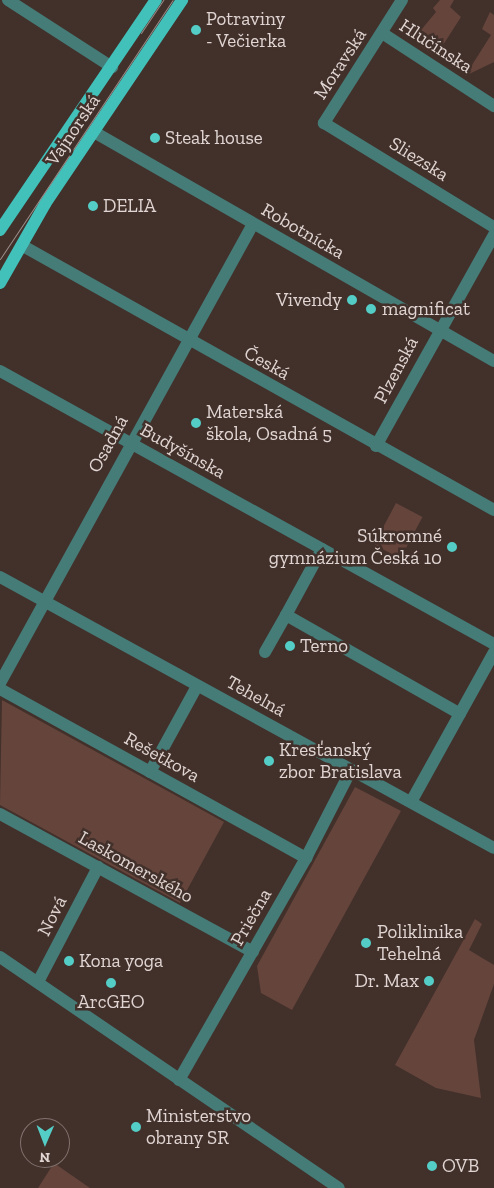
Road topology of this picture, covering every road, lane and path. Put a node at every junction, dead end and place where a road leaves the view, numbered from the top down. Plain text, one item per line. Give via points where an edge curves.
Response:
1 (8, 0) edge
2 (156, 0) edge
3 (182, 0) edge
4 (402, 0) edge
5 (382, 33) junction
6 (112, 67) junction
7 (494, 106) edge
8 (324, 123) joint
9 (94, 132) junction
10 (253, 224) junction
11 (494, 227) edge
12 (0, 230) edge
13 (494, 235) edge
14 (23, 246) junction
15 (0, 283) edge
16 (439, 329) junction
17 (187, 340) junction
18 (494, 361) edge
19 (0, 371) edge
20 (130, 443) junction
21 (376, 446) junction
22 (494, 510) edge
23 (322, 549) junction
24 (0, 577) edge
25 (43, 601) junction
26 (286, 615) junction
27 (494, 644) edge
28 (265, 652) dead end
29 (494, 652) edge
30 (0, 683) edge
31 (197, 686) junction
32 (0, 689) edge
33 (460, 714) junction
34 (351, 770) junction
35 (150, 772) junction
36 (411, 802) junction
37 (0, 814) edge
38 (494, 848) edge
39 (306, 858) junction
40 (98, 867) junction
41 (253, 952) junction
42 (0, 957) edge
43 (38, 982) junction
44 (179, 1080) junction
45 (339, 1188) edge

1 - 6 street
2 - 6 main road, Vajnorská
3 - 9 main road, Vajnorská
4 - 5 street, Moravská
5 - 7 street, Hlučínska
5 - 8 street, Moravská
6 - 12 main road, Vajnorská
8 - 11 street, Sliezska
9 - 10 street, Robotnícka
9 - 14 main road, Vajnorská via 45,204
10 - 16 street, Robotnícka
10 - 17 street, Osadná
13 - 16 street, Plzenská
14 - 15 main road, Vajnorská
14 - 17 street, Česká
16 - 18 street, Robotnícka
16 - 21 street, Plzenská
17 - 20 street, Osadná
17 - 21 street, Česká
19 - 20 street, Budyšínska
20 - 23 street, Budyšínska
20 - 25 street, Osadná
21 - 22 street, Česká
23 - 26 street
23 - 27 street, Budyšínska
24 - 25 street, Tehelná
25 - 30 street, Osadná
25 - 31 street, Tehelná
26 - 28 street
26 - 33 street
29 - 33 street
31 - 34 street, Tehelná
31 - 35 street
32 - 35 street, Rešetkova
33 - 36 street
34 - 36 street, Tehelná
34 - 39 street, Priečna
35 - 39 street, Rešetkova
36 - 38 street, Tehelná
37 - 40 street, Laskomerského
39 - 41 street, Priečna
40 - 41 street, Laskomerského
40 - 43 street, Nová
41 - 44 street, Priečna
42 - 43 street
43 - 44 street
44 - 45 street

